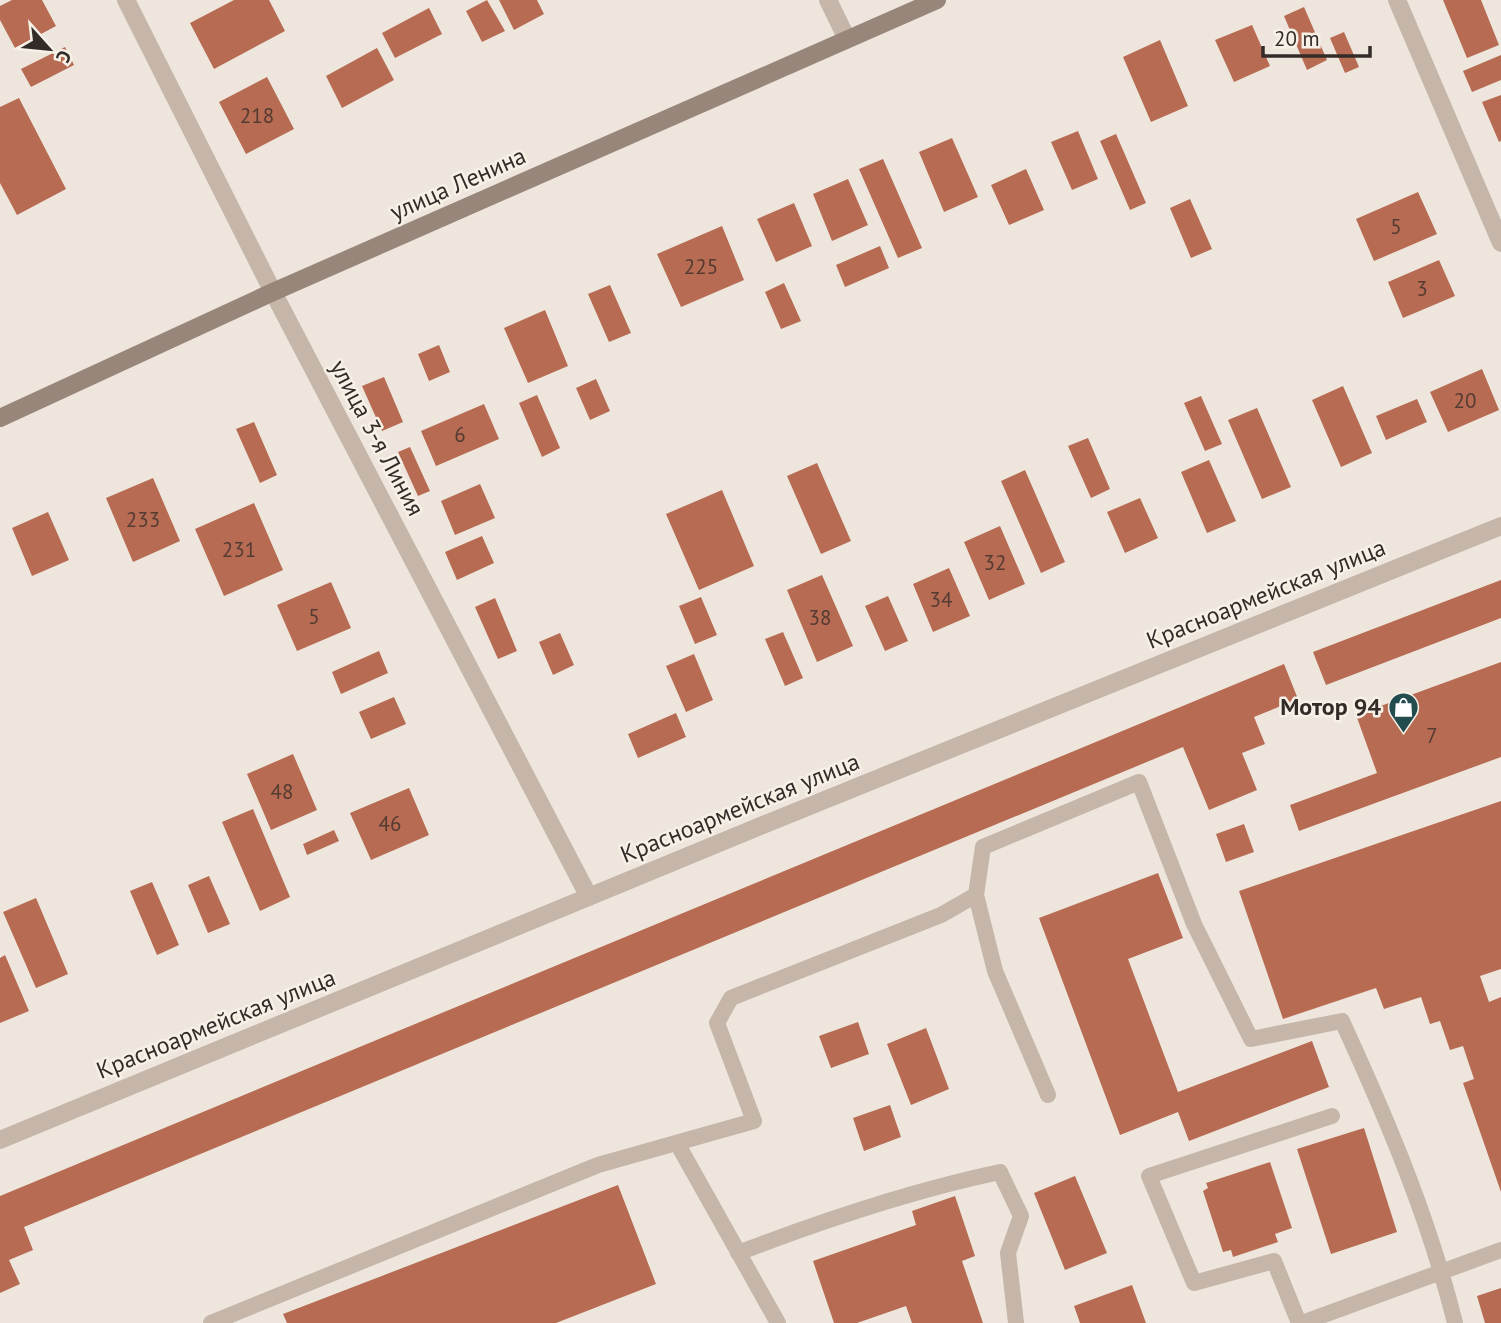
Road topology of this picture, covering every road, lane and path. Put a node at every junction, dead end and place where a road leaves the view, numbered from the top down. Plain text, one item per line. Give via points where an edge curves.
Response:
1 (126, 0) edge
2 (828, 0) edge
3 (937, 0) edge
4 (1397, 0) edge
5 (848, 39) junction
6 (1501, 243) edge
7 (273, 292) junction
8 (0, 418) edge
9 (1501, 526) edge
10 (976, 895) junction
11 (589, 897) junction
12 (1048, 1095) dead end
13 (1332, 1116) dead end
14 (0, 1140) edge
15 (677, 1143) junction
16 (1501, 1250) edge
17 (738, 1253) junction
18 (1442, 1272) junction
19 (229, 1320) edge
20 (211, 1323) edge
21 (778, 1323) edge
22 (1016, 1323) edge
23 (1301, 1323) edge
24 (1455, 1323) edge

1 - 7 street, улица 3-я Линия
2 - 5 street
3 - 5 main road, улица Ленина
4 - 6 street
5 - 7 main road, улица Ленина
7 - 8 main road, улица Ленина
7 - 11 street, улица 3-я Линия
9 - 11 street, Красноармейская улица
10 - 12 lane via 995,971
10 - 15 lane via 940,915 731,998 717,1023 754,1121
10 - 18 lane via 983,847 1139,782 1194,924 1251,1039 1342,1021 1394,1134
11 - 14 street, Красноармейская улица
13 - 23 lane via 1149,1176 1194,1283 1275,1261
15 - 17 lane
15 - 19 lane via 598,1165
16 - 18 lane
17 - 21 lane
17 - 22 lane via 937,1185 1000,1172 1021,1216 1008,1253
18 - 23 lane
18 - 24 lane
19 - 20 lane

